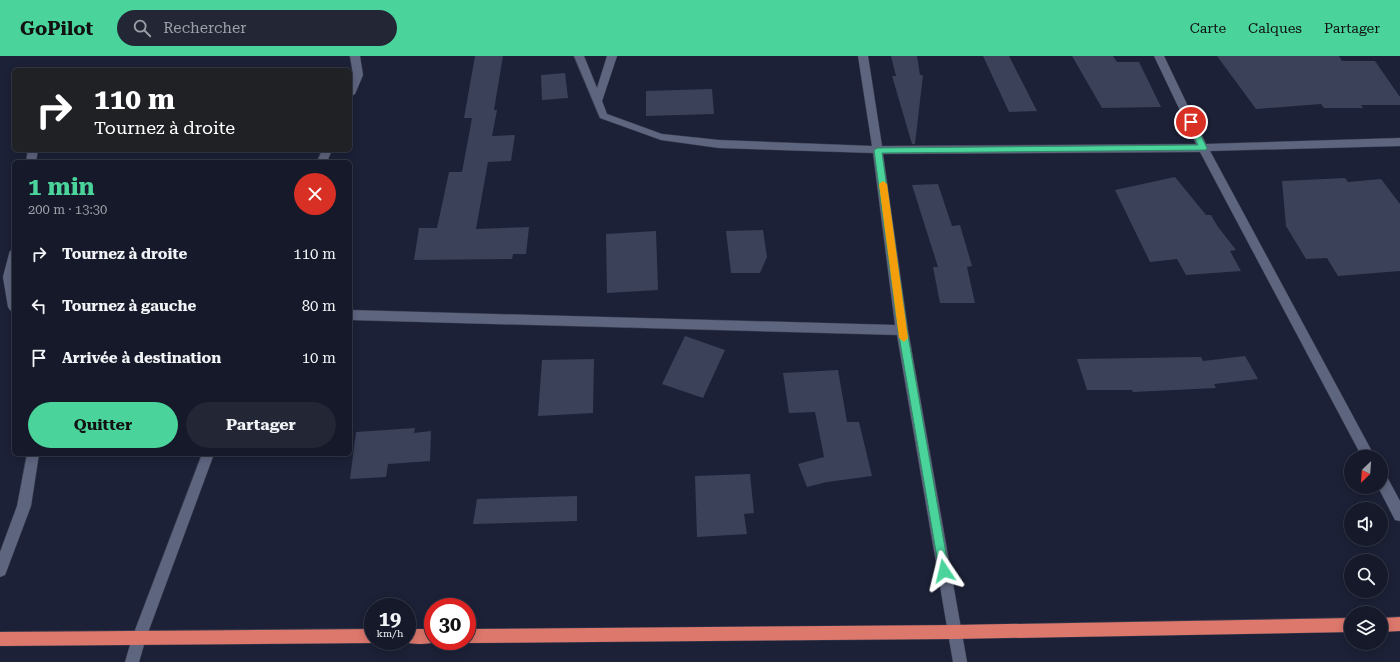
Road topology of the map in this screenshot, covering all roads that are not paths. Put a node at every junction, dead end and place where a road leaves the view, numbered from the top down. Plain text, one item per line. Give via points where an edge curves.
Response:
1 (355, 56) edge
2 (579, 56) edge
3 (612, 56) edge
4 (863, 56) edge
5 (1159, 56) edge
6 (352, 89) edge
7 (597, 102) junction
8 (1400, 142) edge
9 (1203, 148) junction
10 (878, 150) junction
11 (12, 264) edge
12 (12, 295) edge
13 (352, 315) edge
14 (902, 330) junction
15 (1365, 450) edge
16 (34, 456) edge
17 (207, 456) edge
18 (1388, 492) edge
19 (1400, 515) edge
20 (0, 570) edge
21 (1400, 624) edge
22 (1344, 625) edge
23 (1388, 625) edge
24 (954, 632) junction
25 (364, 636) edge
26 (476, 636) edge
27 (139, 638) junction
28 (0, 639) edge
29 (132, 662) edge
30 (960, 662) edge

1 - 6 street via 358,75
2 - 7 street
3 - 7 street
4 - 10 street
5 - 9 street
7 - 10 street via 603,116 661,137 719,144
8 - 9 street
9 - 10 street
9 - 15 street
10 - 14 street
11 - 12 street via 9,278
13 - 14 street
14 - 24 street
16 - 20 street via 24,506
17 - 27 street
18 - 19 street
21 - 23 highway
22 - 24 highway
24 - 26 highway
24 - 30 street
25 - 27 highway
27 - 28 highway
27 - 29 street

